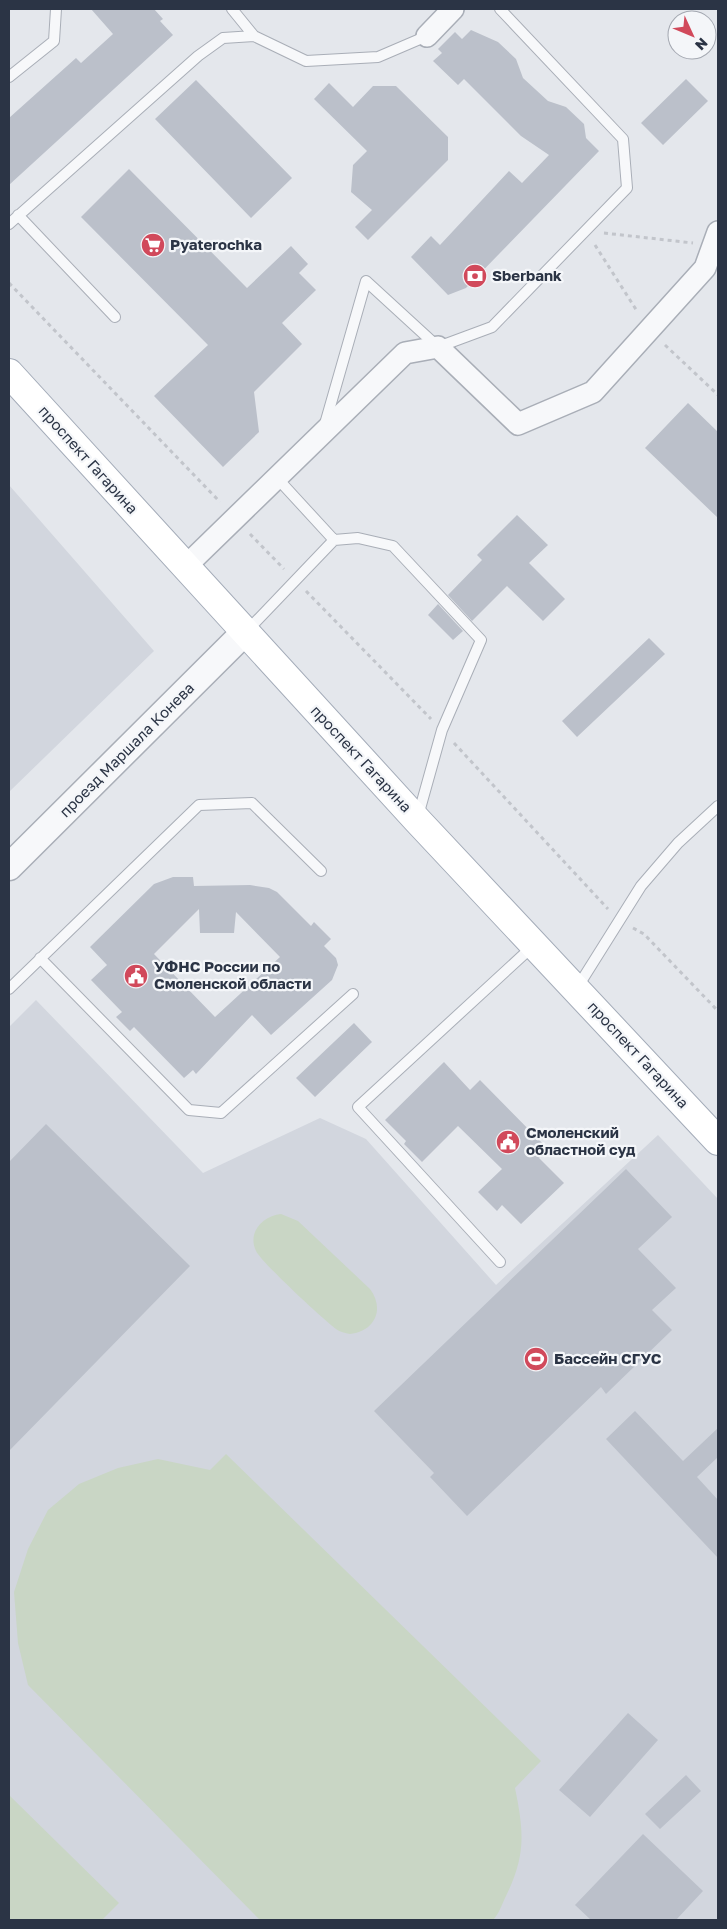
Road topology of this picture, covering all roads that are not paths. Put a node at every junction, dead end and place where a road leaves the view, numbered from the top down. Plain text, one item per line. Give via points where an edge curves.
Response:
1 (56, 9) edge
2 (232, 9) edge
3 (453, 9) edge
4 (500, 9) edge
5 (254, 36) junction
6 (427, 36) joint
7 (9, 77) edge
8 (18, 215) junction
9 (9, 224) edge
10 (716, 238) edge
11 (115, 318) dead end
12 (438, 347) junction
13 (9, 373) edge
14 (323, 432) junction
15 (276, 478) junction
16 (334, 540) junction
17 (186, 567) junction
18 (245, 632) junction
19 (718, 806) edge
20 (417, 820) junction
21 (9, 867) edge
22 (321, 870) dead end
23 (534, 944) junction
24 (40, 958) junction
25 (576, 988) junction
26 (9, 989) edge
27 (353, 994) dead end
28 (718, 1141) edge
29 (500, 1262) dead end

1 - 7 lane via 54,41
2 - 5 lane
3 - 6 street
4 - 12 lane via 623,139 627,188 492,327
5 - 6 lane via 306,61 378,57
5 - 8 lane via 223,38 198,56
8 - 9 lane
8 - 11 lane
10 - 12 street via 705,268 593,392 518,424
12 - 14 street via 405,352
12 - 14 lane via 366,281
13 - 17 main road, проспект Гагарина
14 - 15 street
15 - 16 lane
15 - 17 street
16 - 18 lane
16 - 20 lane via 358,538 393,546 481,640 442,730
17 - 18 main road, проспект Гагарина
18 - 20 main road, проспект Гагарина
18 - 21 street, проезд Маршала Конева
19 - 25 lane via 678,843 641,886
20 - 23 main road, проспект Гагарина
22 - 24 lane via 252,803 199,805
23 - 25 main road, проспект Гагарина
23 - 29 lane via 358,1107
24 - 26 lane
24 - 27 lane via 190,1110 220,1113
25 - 28 main road, проспект Гагарина

